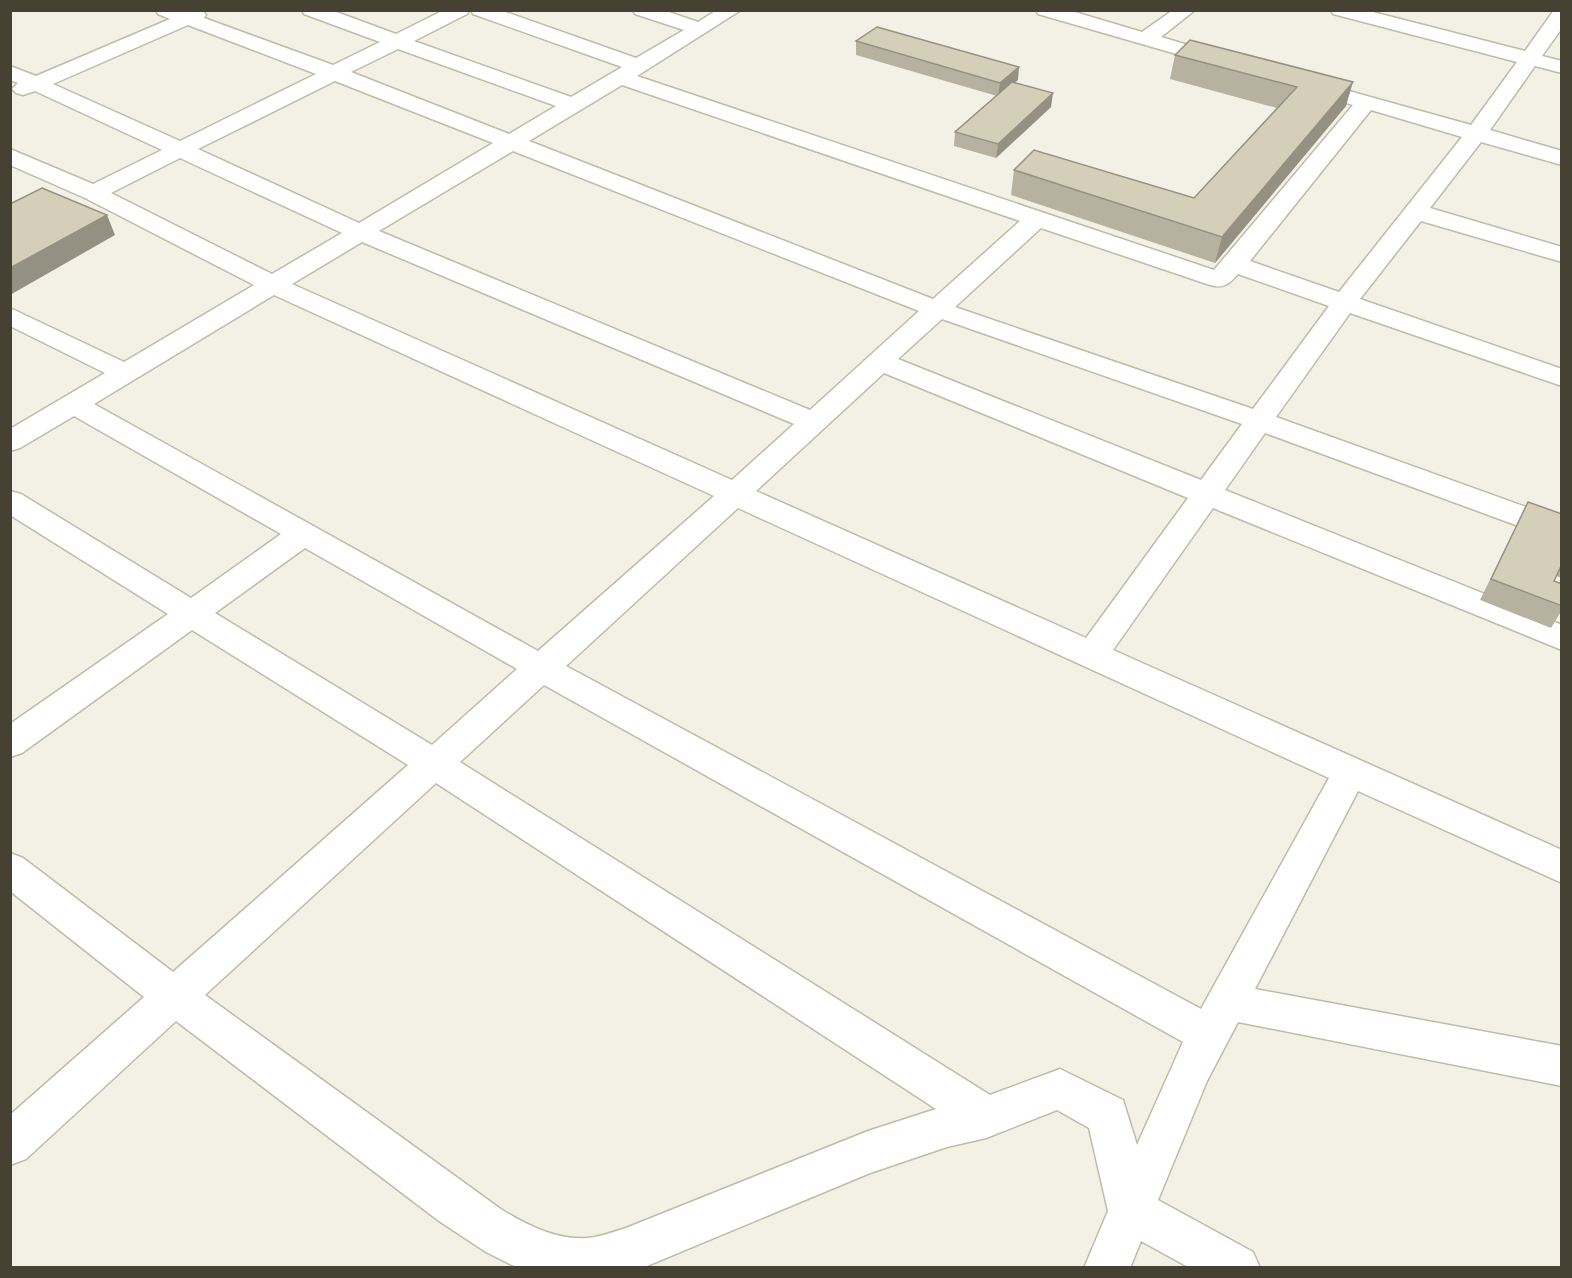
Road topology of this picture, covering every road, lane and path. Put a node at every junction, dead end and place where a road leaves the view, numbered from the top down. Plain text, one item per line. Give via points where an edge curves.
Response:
1 (165, 10) edge
2 (311, 10) edge
3 (460, 10) edge
4 (480, 10) edge
5 (642, 10) edge
6 (732, 10) edge
7 (1045, 10) edge
8 (1186, 10) edge
9 (1340, 10) edge
10 (1562, 13) edge
11 (196, 15) edge
12 (700, 29) junction
13 (1145, 39) junction
14 (396, 42) junction
15 (1529, 59) junction
16 (1562, 67) edge
17 (1245, 68) edge
18 (10, 72) edge
19 (629, 72) junction
20 (334, 73) junction
21 (1289, 80) edge
22 (34, 83) junction
23 (10, 94) edge
24 (1366, 103) junction
25 (573, 105) junction
26 (1476, 134) junction
27 (510, 143) junction
28 (181, 150) junction
29 (10, 156) edge
30 (1562, 158) edge
31 (93, 193) junction
32 (1414, 211) junction
33 (1038, 217) junction
34 (360, 232) junction
35 (1562, 255) edge
36 (1234, 264) junction
37 (273, 285) junction
38 (1345, 301) junction
39 (936, 309) junction
40 (10, 316) edge
41 (879, 361) junction
42 (126, 373) junction
43 (1562, 378) edge
44 (74, 404) junction
45 (1258, 420) junction
46 (813, 422) junction
47 (10, 442) edge
48 (735, 494) junction
49 (1206, 495) junction
50 (10, 501) edge
51 (1562, 532) edge
52 (303, 534) junction
53 (192, 613) junction
54 (1562, 638) edge
55 (1091, 655) junction
56 (540, 667) junction
57 (10, 743) edge
58 (433, 763) junction
59 (1350, 772) junction
60 (1562, 867) edge
61 (10, 869) edge
62 (174, 996) junction
63 (1219, 1018) junction
64 (1562, 1066) edge
65 (986, 1117) junction
66 (10, 1144) edge
67 (1130, 1210) junction
68 (592, 1264) edge
69 (1107, 1268) edge
70 (1237, 1268) edge

1 - 11 street
2 - 14 street
3 - 14 street
4 - 19 street
5 - 12 street
6 - 12 street
7 - 13 street
8 - 13 street
9 - 15 street
10 - 15 street
11 - 20 street
11 - 22 street
12 - 19 street
13 - 17 street
14 - 20 street
14 - 25 street
15 - 16 street
15 - 26 street
18 - 22 street
19 - 25 street
19 - 33 street
20 - 27 street
20 - 28 street
21 - 24 street
22 - 23 street
22 - 28 street
24 - 26 street
24 - 36 street
25 - 27 street
26 - 30 street
26 - 32 street
27 - 34 street
27 - 39 street
28 - 31 street
28 - 34 street
29 - 31 street
31 - 37 street
32 - 35 street
32 - 38 street
33 - 36 street via 1219,280
33 - 39 street
34 - 37 street
34 - 46 street
36 - 38 street
37 - 42 street
37 - 48 street
38 - 43 street
38 - 45 street
39 - 41 street
39 - 45 street
40 - 42 street
41 - 46 street
41 - 49 street
42 - 44 street
44 - 47 street
44 - 52 street
45 - 49 street
45 - 51 street
46 - 48 street
48 - 55 street
48 - 56 street
49 - 54 street
49 - 55 street
50 - 53 street
52 - 53 street
52 - 56 street
53 - 57 street
53 - 58 street
55 - 59 street
56 - 58 street
56 - 63 street
58 - 62 street
58 - 65 street
59 - 60 street
59 - 63 street
61 - 62 street
62 - 66 street
62 - 68 street via 494,1232 554,1259
63 - 64 street
63 - 67 street via 1190,1071
65 - 67 street via 1060,1089 1108,1115
65 - 68 street via 867,1152
67 - 69 street
67 - 70 street

